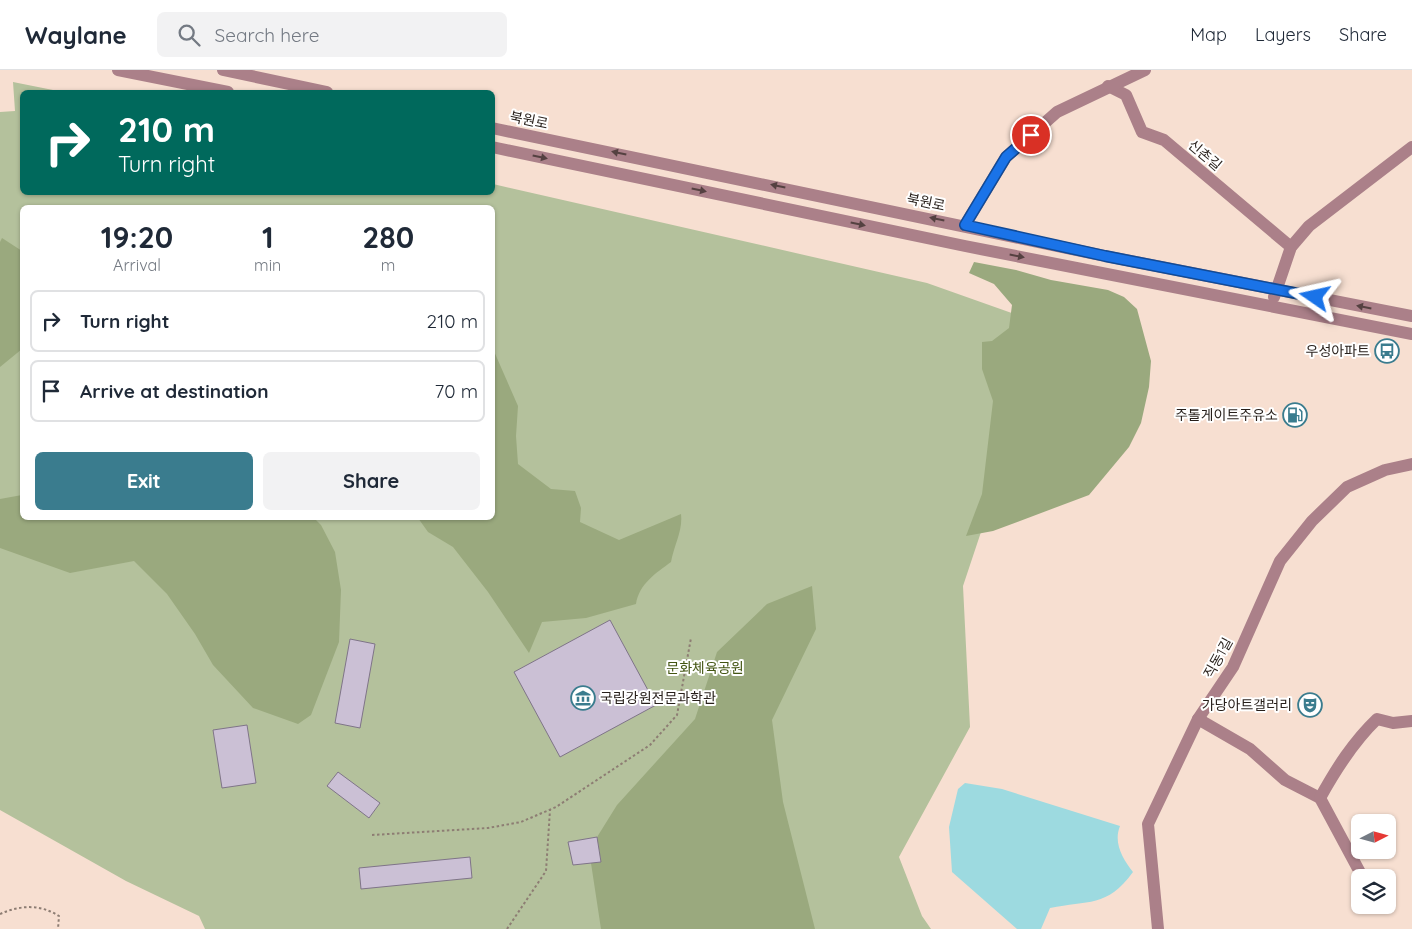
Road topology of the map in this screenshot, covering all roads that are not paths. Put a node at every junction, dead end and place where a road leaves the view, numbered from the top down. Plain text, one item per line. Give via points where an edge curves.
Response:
1 (118, 70) edge
2 (223, 70) edge
3 (1145, 70) edge
4 (1108, 86) junction
5 (218, 90) edge
6 (318, 90) edge
7 (495, 129) edge
8 (1412, 147) edge
9 (495, 148) edge
10 (965, 225) junction
11 (1291, 247) junction
12 (1276, 290) junction
13 (1273, 305) junction
14 (1412, 316) edge
15 (1412, 334) edge
16 (1412, 464) edge
17 (1198, 719) junction
18 (1412, 721) edge
19 (1320, 798) junction
20 (1358, 869) edge
21 (1158, 929) edge

1 - 5 street
2 - 6 street
3 - 4 street
4 - 10 street via 1057,112 1006,157
4 - 11 street, 신촌길 via 1126,95 1142,132 1164,140
10 -> 7 street, 북원로
8 - 11 street via 1310,226
9 -> 13 street via 965,246
10 - 12 street, 북원로
11 - 12 street
12 - 13 street
14 -> 12 street, 북원로
13 - 15 street
16 - 17 street, 직동1길 via 1385,470 1346,487 1312,522 1280,561 1233,667
17 - 19 street via 1250,749 1285,780
17 - 21 street, 직동1길 via 1148,824
18 - 19 street via 1393,723 1377,719 1341,761
19 - 20 street

